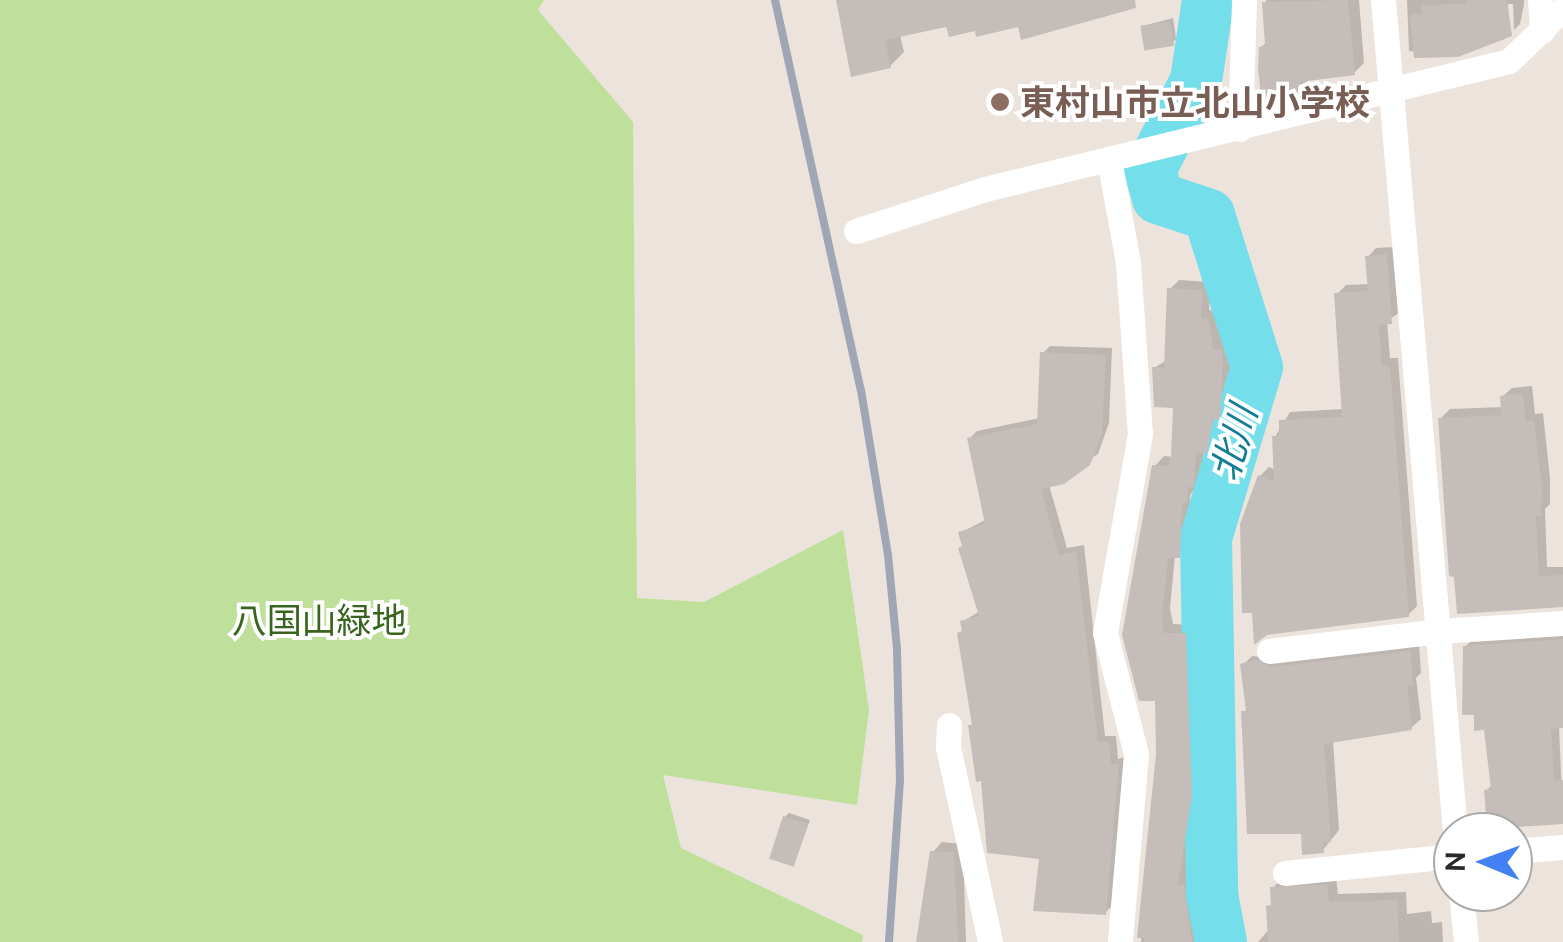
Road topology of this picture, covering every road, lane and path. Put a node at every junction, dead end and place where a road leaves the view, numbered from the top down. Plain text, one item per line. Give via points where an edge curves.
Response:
1 (1244, 0) edge
2 (1383, 0) edge
3 (1540, 0) edge
4 (1563, 9) edge
5 (1542, 31) junction
6 (1390, 92) junction
7 (1240, 129) junction
8 (1108, 159) junction
9 (856, 231) dead end
10 (1563, 624) edge
11 (1439, 630) junction
12 (1269, 650) dead end
13 (949, 725) dead end
14 (1453, 812) edge
15 (1563, 847) edge
16 (1533, 849) edge
17 (1433, 858) edge
18 (1285, 873) dead end
19 (1463, 912) edge
20 (990, 942) edge
21 (1120, 942) edge
22 (1466, 942) edge

1 - 7 street
2 - 6 street
3 - 5 street
4 - 5 street
5 - 6 street via 1509,61
6 - 7 street
6 - 11 street
7 - 8 street
8 - 9 street
8 - 21 street via 1128,263 1140,434 1105,633 1136,754
10 - 11 street
11 - 12 street
11 - 14 street
13 - 20 street via 948,747
15 - 16 street
17 - 18 street
19 - 22 street

